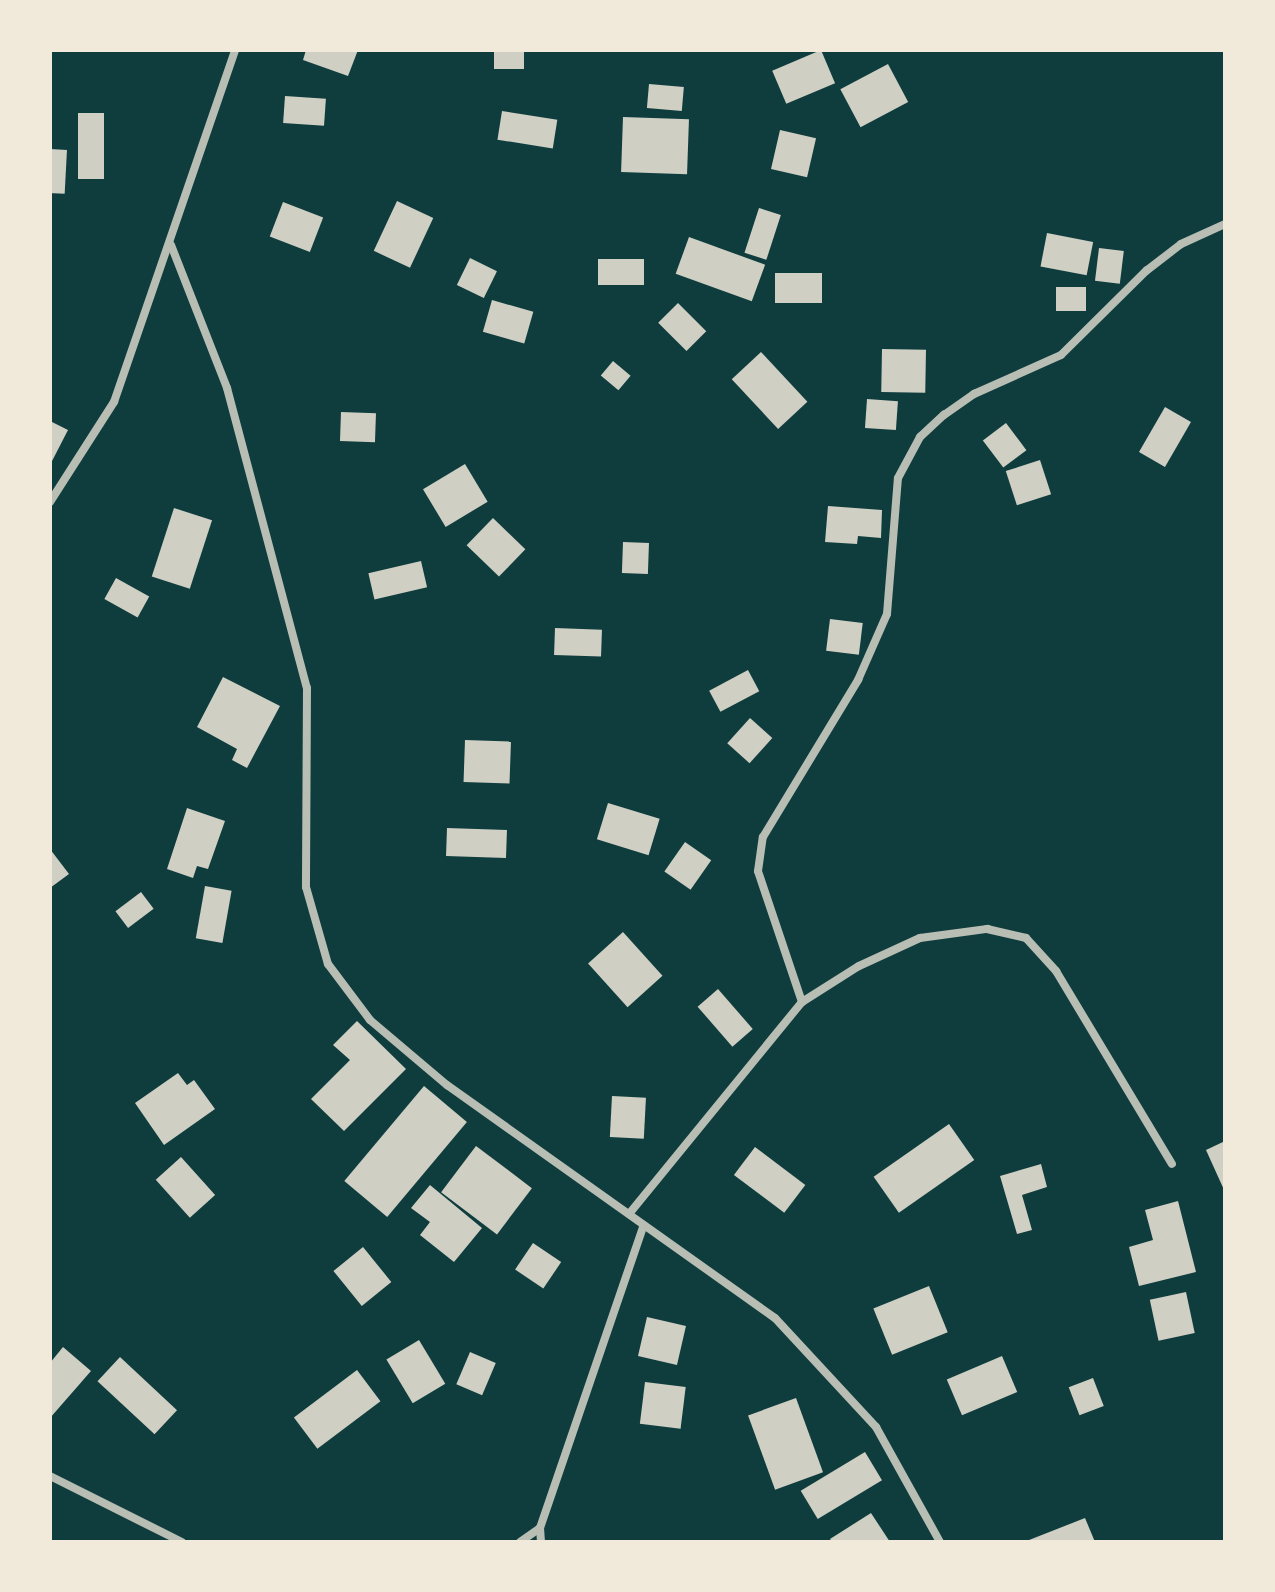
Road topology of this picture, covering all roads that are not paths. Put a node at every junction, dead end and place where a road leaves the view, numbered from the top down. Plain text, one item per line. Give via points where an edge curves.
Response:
1 (235, 50) edge
2 (1225, 224) edge
3 (171, 245) junction
4 (50, 502) edge
5 (802, 1002) junction
6 (1172, 1164) dead end
7 (629, 1214) junction
8 (644, 1225) junction
9 (50, 1476) edge
10 (540, 1528) junction
11 (182, 1542) edge
12 (520, 1542) edge
13 (541, 1542) edge
14 (940, 1542) edge

1 - 3 street
2 - 5 street via 1181,244 1146,271 1061,355 974,394 920,437 898,478 887,614 858,680 763,837 758,871
3 - 4 street via 114,402
3 - 7 street via 227,388 307,688 306,887 328,964 370,1020 447,1085
5 - 6 street via 859,966 920,938 987,929 1026,938 1056,971
5 - 7 street
7 - 8 street
8 - 10 street
8 - 14 street via 775,1318 876,1427
9 - 11 street
10 - 12 street
10 - 13 street

